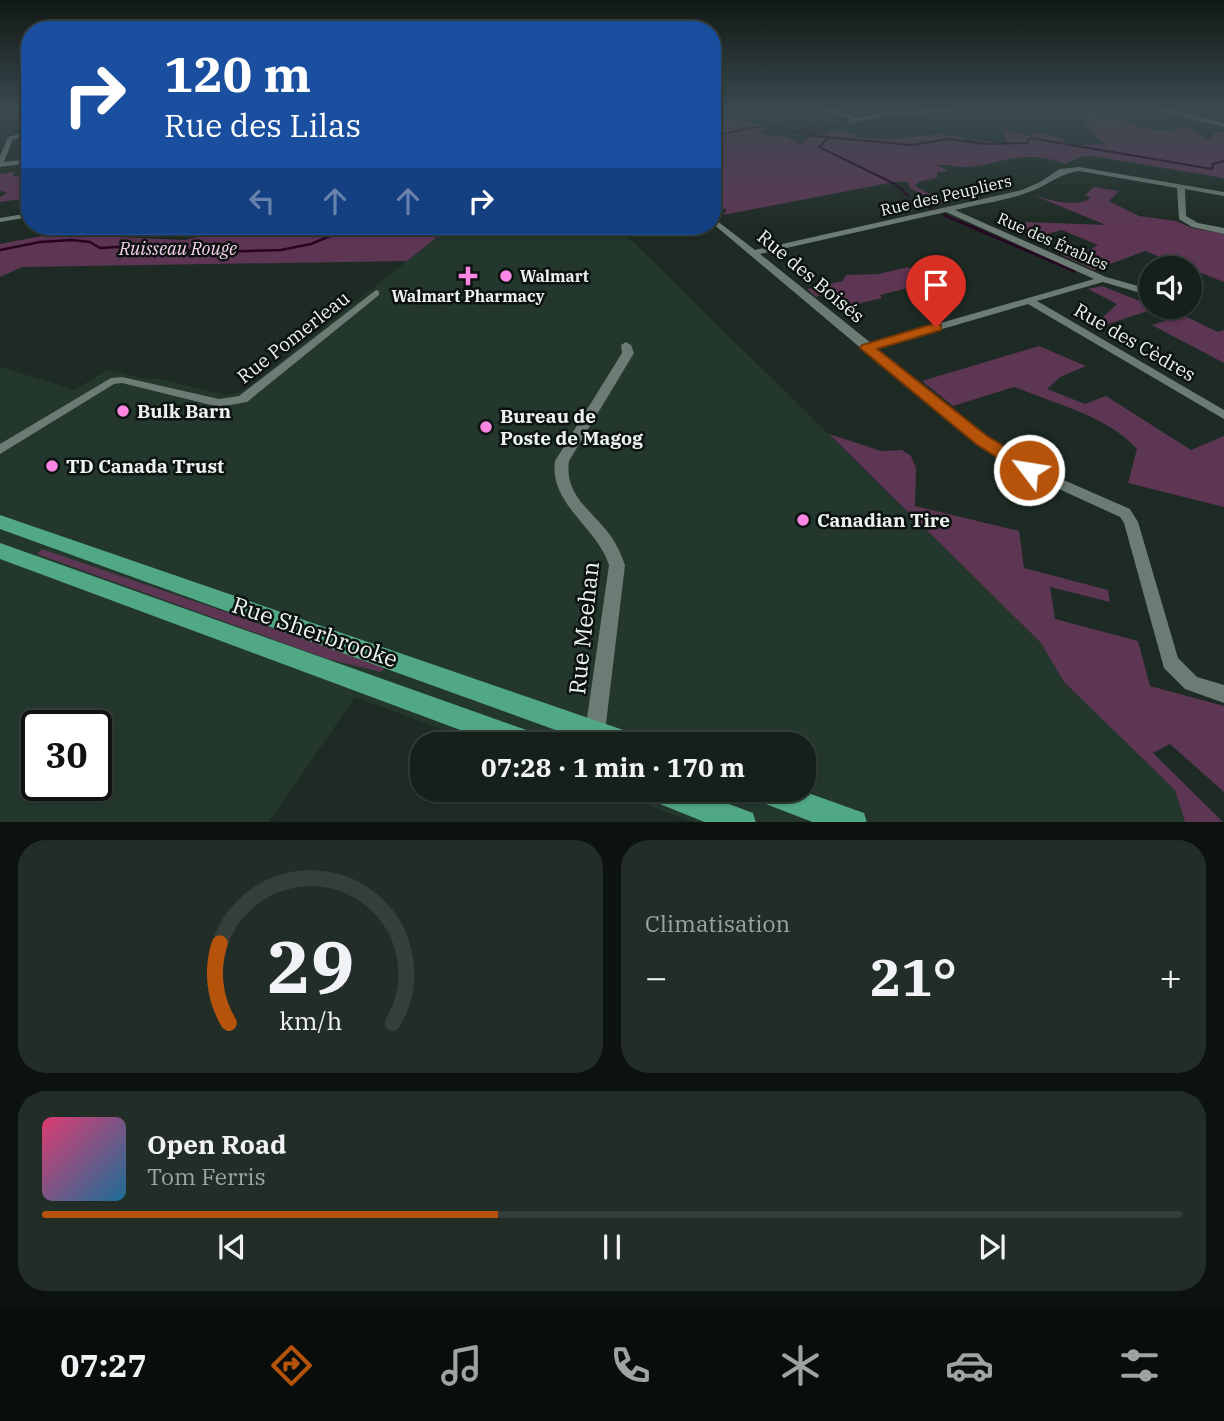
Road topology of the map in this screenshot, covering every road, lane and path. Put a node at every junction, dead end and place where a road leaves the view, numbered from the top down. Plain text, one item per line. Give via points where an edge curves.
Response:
1 (21, 162) edge
2 (0, 164) edge
3 (1181, 186) junction
4 (1224, 194) edge
5 (946, 209) junction
6 (21, 216) edge
7 (0, 220) edge
8 (721, 220) edge
9 (1224, 231) edge
10 (753, 253) junction
11 (1103, 279) junction
12 (1139, 290) edge
13 (376, 293) dead end
14 (1028, 300) junction
15 (626, 345) dead end
16 (867, 348) junction
17 (1224, 415) edge
18 (0, 450) edge
19 (0, 522) edge
20 (0, 551) edge
21 (1224, 694) edge
22 (499, 732) edge
23 (576, 732) edge
24 (593, 732) edge
25 (689, 802) edge
26 (796, 802) edge
27 (743, 822) edge
28 (854, 822) edge

1 - 2 street
3 - 4 street, Rue des Peupliers
3 - 5 street, Rue des Peupliers via 1067,170 1030,190
3 - 9 street via 1182,217
5 - 10 street, Rue des Peupliers
5 - 11 street, Rue des Érables
6 - 7 street
8 - 10 street, Rue des Boisés
10 - 16 street, Rue des Boisés
11 - 12 street, Rue des Érables
11 - 14 street
13 - 18 street, Rue Pomerleau via 243,399 221,403 115,381
14 - 16 street
14 - 17 street, Rue des Cèdres
15 - 24 street, Rue Meehan via 628,354 559,472 563,488 609,541 617,565
16 - 21 street, Rue des Boisés via 1004,455 1125,513 1170,662 1198,686
19 - 23 main road, Rue Sherbrooke
20 - 22 main road, Rue Sherbrooke
25 - 27 main road
26 - 28 main road

